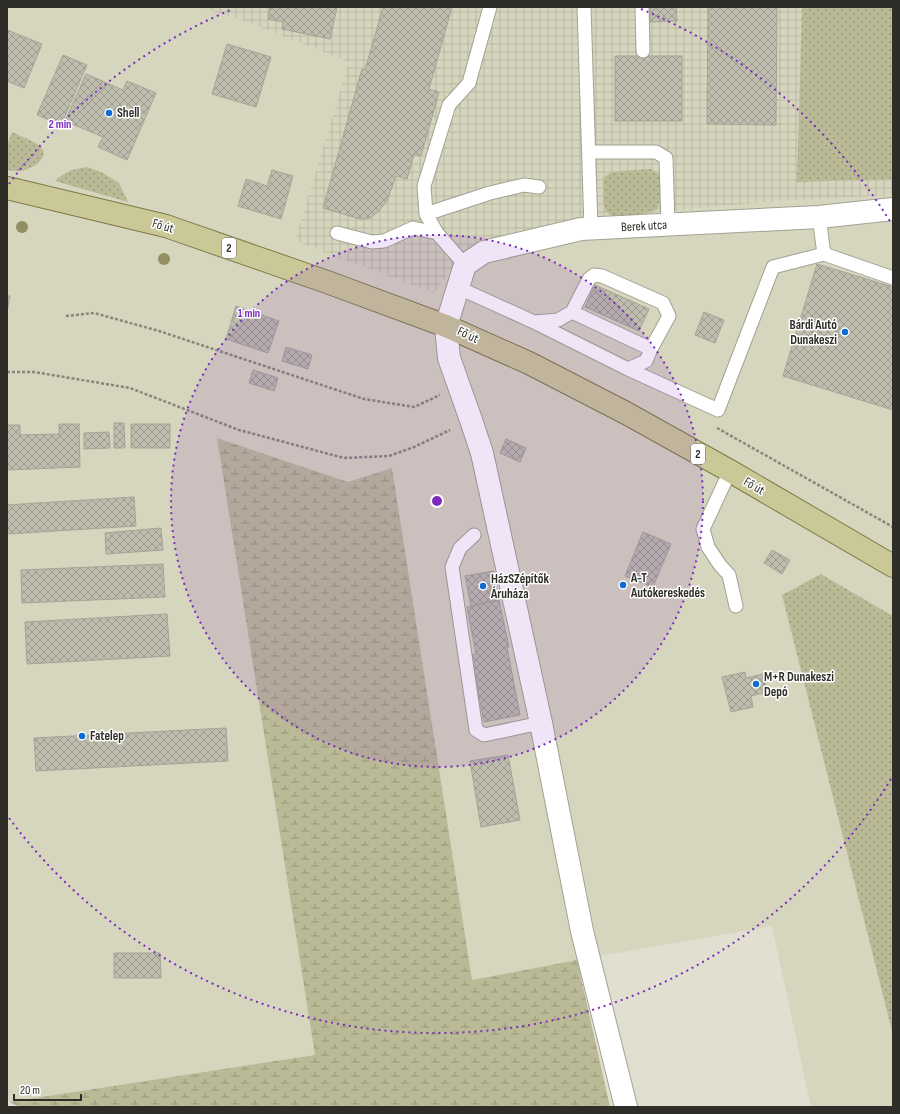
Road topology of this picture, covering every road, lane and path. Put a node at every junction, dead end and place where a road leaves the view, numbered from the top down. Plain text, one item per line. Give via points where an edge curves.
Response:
1 (490, 7) edge
2 (584, 7) edge
3 (642, 7) edge
4 (643, 51) dead end
5 (589, 152) junction
6 (539, 186) dead end
7 (7, 188) edge
8 (893, 208) edge
9 (426, 214) junction
10 (819, 217) junction
11 (668, 225) junction
12 (591, 229) junction
13 (337, 233) dead end
14 (437, 233) junction
15 (824, 254) junction
16 (465, 265) junction
17 (893, 278) edge
18 (458, 288) junction
19 (572, 312) junction
20 (66, 316) dead end
21 (534, 322) junction
22 (446, 326) junction
23 (651, 349) junction
24 (628, 369) junction
25 (7, 372) edge
26 (458, 387) junction
27 (471, 420) junction
28 (730, 472) junction
29 (474, 535) dead end
30 (893, 566) edge
31 (736, 606) dead end
32 (541, 723) junction
33 (626, 1107) edge

1 - 9 lane via 468,83 449,105 424,186
2 - 5 lane
3 - 4 lane
5 - 11 lane via 656,152 666,158
5 - 12 lane
6 - 9 lane via 524,185 490,193
7 - 22 main road, Fő út / 2 via 166,226
8 - 10 street, Berek utca
9 - 14 lane
10 - 11 street, Berek utca
10 - 15 lane
11 - 12 street, Berek utca
12 - 16 street, Berek utca via 581,229 484,252
13 - 14 lane via 372,242 384,241 413,228
14 - 16 lane
15 - 17 lane
15 - 24 lane via 773,267 718,410
16 - 18 street
18 - 21 lane
18 - 22 street
19 - 21 lane via 558,320
19 - 23 lane
19 - 23 lane via 589,279 594,275 602,276 663,303 669,316
20 - 26 path via 94,313 152,329 364,399 414,407
21 - 24 lane
22 - 26 street via 449,358
22 - 28 main road, Fő út / 2 via 529,363
23 - 24 lane via 646,361
25 - 27 path via 34,372 130,388 239,430 344,458 389,456
26 - 27 street
27 - 32 street via 482,453
28 - 30 main road, Fő út / 2
28 - 31 lane via 703,529 708,548 729,575
29 - 32 lane via 460,548 452,567 476,730 484,735
32 - 33 street via 582,931

